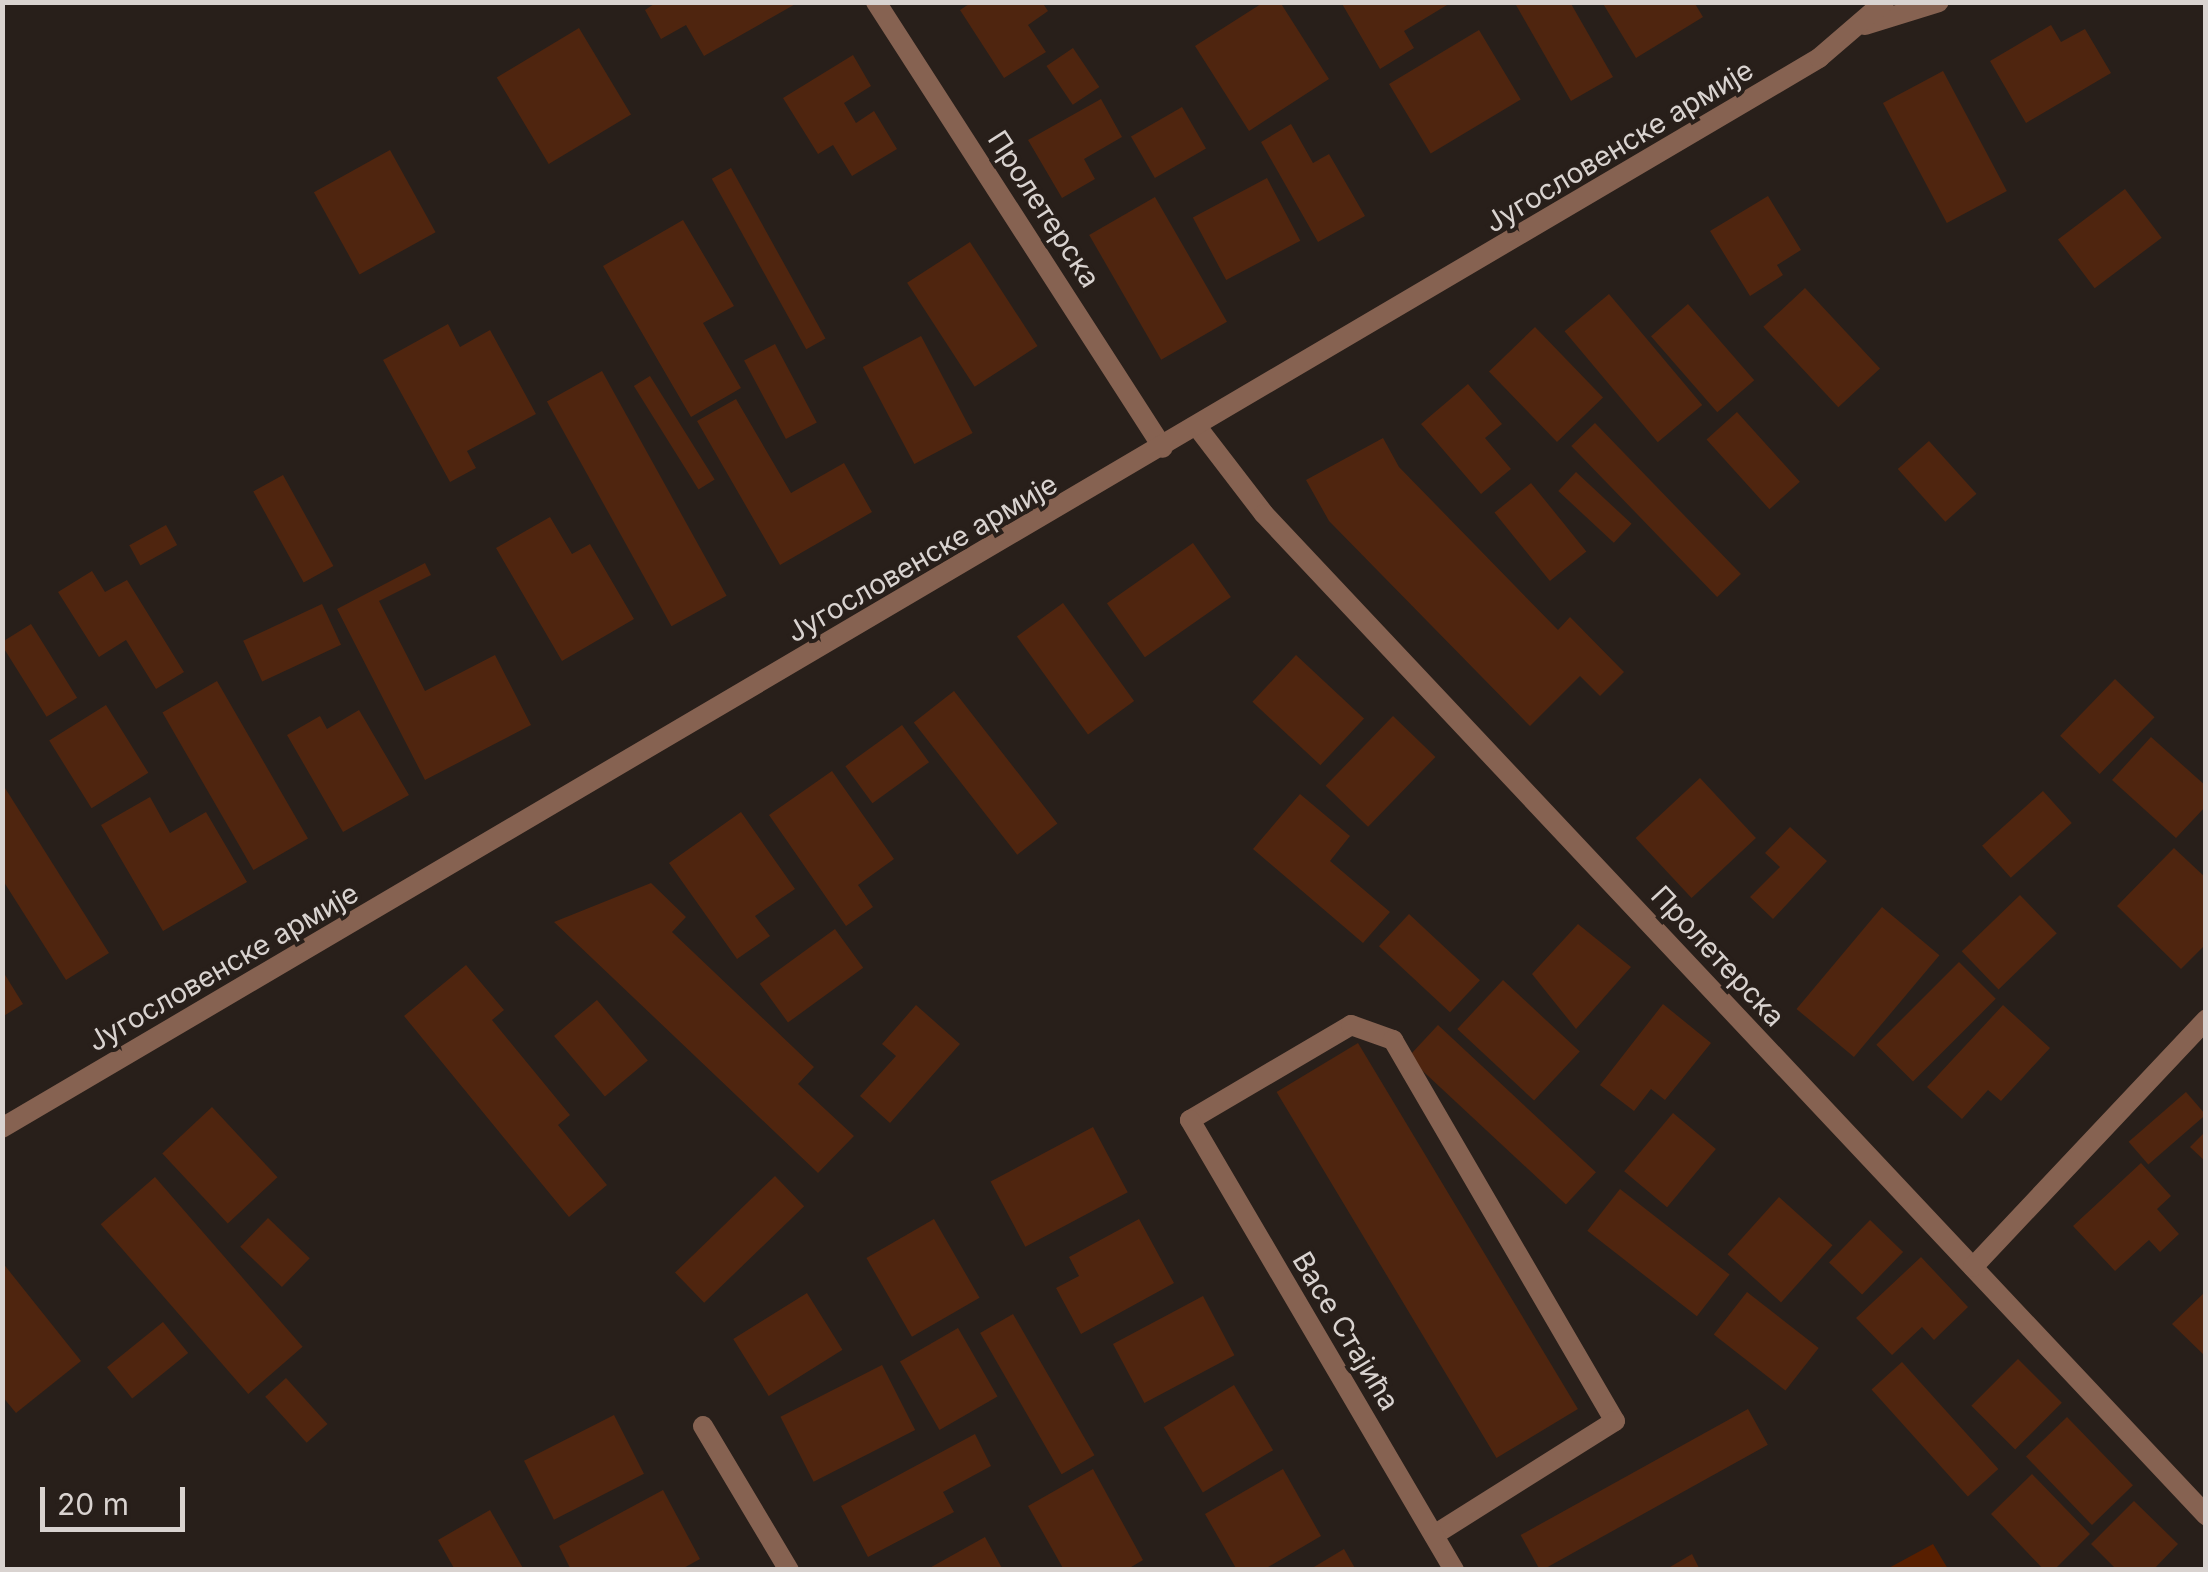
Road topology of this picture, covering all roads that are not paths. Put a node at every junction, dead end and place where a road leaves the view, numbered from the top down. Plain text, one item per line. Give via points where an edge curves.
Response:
1 (876, 2) edge
2 (1884, 2) edge
3 (1939, 2) edge
4 (1863, 25) junction
5 (1198, 428) junction
6 (1163, 448) junction
7 (2206, 1020) edge
8 (2, 1128) edge
9 (1973, 1267) junction
10 (703, 1426) dead end
11 (2206, 1515) edge
12 (1434, 1535) junction
13 (789, 1570) edge
14 (1454, 1570) edge

1 - 6 street, Пролетерска
2 - 4 street, Југословенске армије
3 - 4 street, Југословенске армије
4 - 5 street, Југословенске армије via 1819,58
5 - 6 street, Југословенске армије
5 - 9 street, Пролетерска via 1264,514
6 - 8 street, Југословенске армије
7 - 9 street
9 - 11 street, Пролетерска
10 - 13 street
12 - 12 street, Васе Стајића via 1190,1120 1350,1025 1393,1040 1615,1422
12 - 14 street, Васе Стајића

